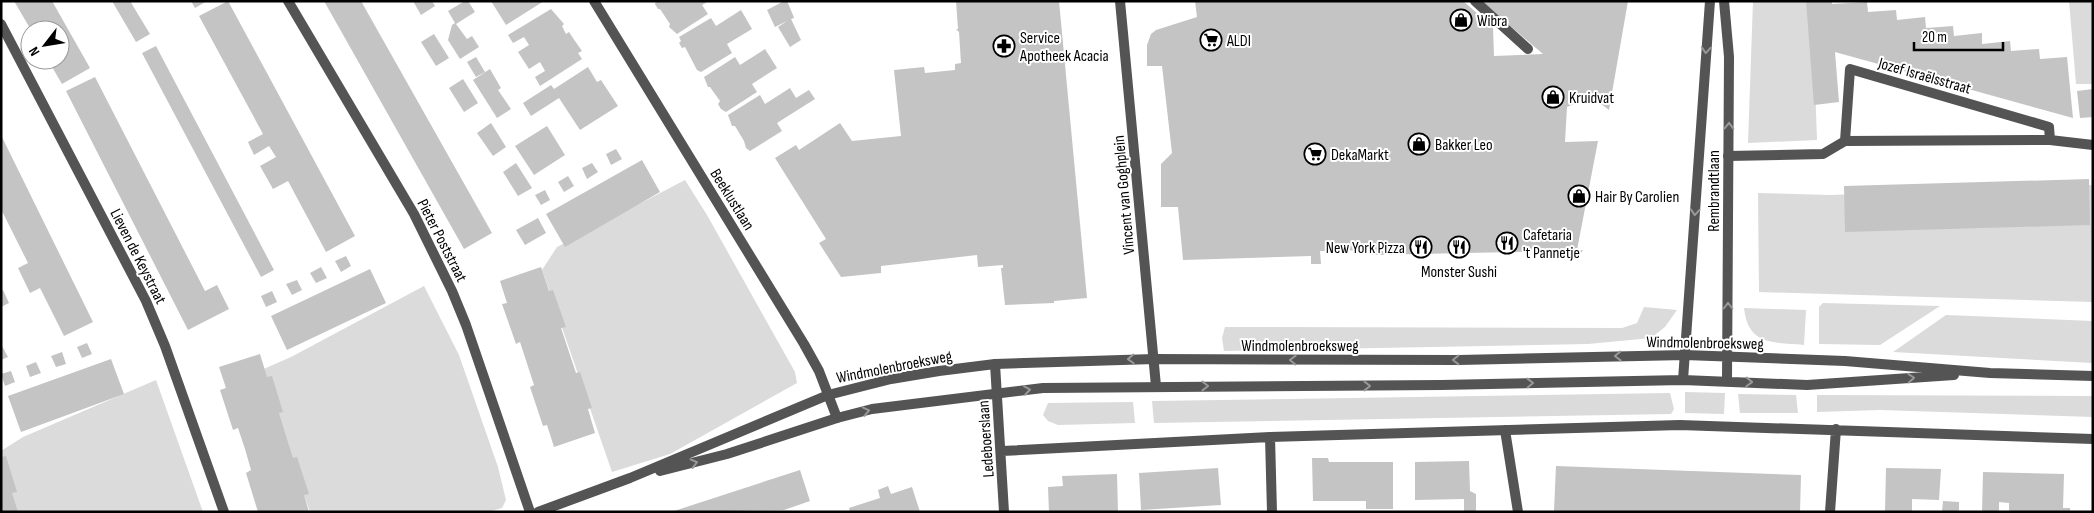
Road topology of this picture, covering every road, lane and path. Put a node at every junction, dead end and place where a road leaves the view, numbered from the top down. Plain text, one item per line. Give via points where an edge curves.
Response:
1 (288, 1) edge
2 (594, 1) edge
3 (1120, 1) edge
4 (1475, 1) edge
5 (1710, 1) edge
6 (1724, 1) edge
7 (1, 24) edge
8 (1528, 49) dead end
9 (2050, 140) junction
10 (1845, 141) junction
11 (2093, 145) edge
12 (1728, 156) junction
13 (1685, 355) junction
14 (1728, 355) junction
15 (1154, 359) junction
16 (995, 364) junction
17 (1990, 373) junction
18 (2093, 376) edge
19 (1683, 380) junction
20 (1727, 382) junction
21 (1156, 386) junction
22 (828, 395) junction
23 (998, 395) junction
24 (837, 418) junction
25 (1836, 429) junction
26 (1505, 430) junction
27 (1270, 437) junction
28 (2093, 439) edge
29 (1002, 451) junction
30 (630, 478) junction
31 (224, 512) edge
32 (530, 512) edge
33 (538, 512) edge
34 (1004, 512) edge
35 (1272, 512) edge
36 (1518, 512) edge
37 (1830, 512) edge

1 - 32 street, Pieter Poststraat via 414,214 452,291
2 - 22 street, Beeklustlaan via 775,295
3 - 15 street, Vincent van Goghplein
4 - 8 street
5 -> 13 street, Rembrandtlaan
12 -> 6 street, Rembrandtlaan via 1729,57
7 - 31 street, Lieven de Keystraat via 146,301
9 - 10 street
9 - 10 street, Jozef Israëlsstraat via 2050,127 1850,69
9 - 11 street
10 - 12 street via 1823,154
14 -> 12 street, Rembrandtlaan
13 - 14 street, Windmolenbroeksweg
13 -> 15 street, Windmolenbroeksweg via 1459,360
13 - 19 street, Rembrandtlaan
14 - 17 street, Windmolenbroeksweg
14 - 20 street, Rembrandtlaan
15 -> 16 street, Windmolenbroeksweg
15 - 21 street, Vincent van Goghplein
16 - 22 street, Windmolenbroeksweg via 901,378
16 - 23 street, Ledeboerslaan
17 - 18 street, Windmolenbroeksweg
20 -> 17 street, Windmolenbroeksweg via 1807,385
19 - 20 street, Windmolenbroeksweg
21 -> 19 street, Windmolenbroeksweg
23 -> 21 street, Windmolenbroeksweg via 1043,388
22 - 24 street, Beeklustlaan
22 - 30 street, Windmolenbroeksweg
24 -> 23 street, Windmolenbroeksweg via 880,408
23 - 29 street, Ledeboerslaan
30 -> 24 street, Windmolenbroeksweg via 727,454
25 - 26 street via 1680,425
25 - 28 street
25 - 37 street
26 - 27 street
26 - 36 street
27 - 29 street
27 - 35 street
29 - 34 street, Ledeboerslaan
30 - 33 street, Windmolenbroeksweg

